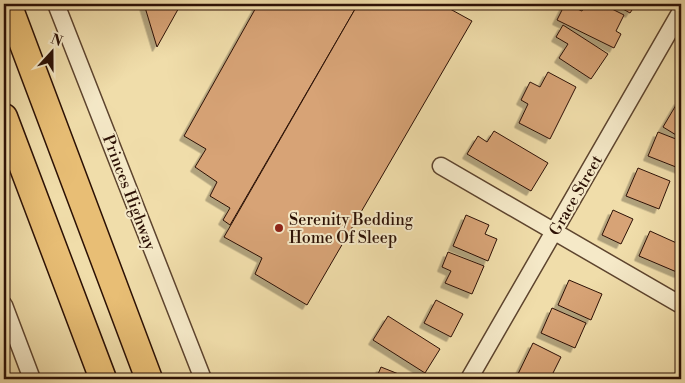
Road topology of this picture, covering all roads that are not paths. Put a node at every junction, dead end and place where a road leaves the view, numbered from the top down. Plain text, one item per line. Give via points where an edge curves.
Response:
1 (8, 4) edge
2 (56, 4) edge
3 (681, 11) edge
4 (4, 117) edge
5 (441, 166) dead end
6 (553, 232) junction
7 (4, 305) edge
8 (681, 305) edge
9 (32, 379) edge
10 (103, 379) edge
11 (149, 379) edge
12 (204, 379) edge
13 (469, 379) edge

1 - 11 highway
2 - 12 street, Princes Highway
3 - 6 street, Grace Street
4 - 10 highway
5 - 6 street
6 - 8 street
6 - 13 street, Grace Street
7 - 9 street

